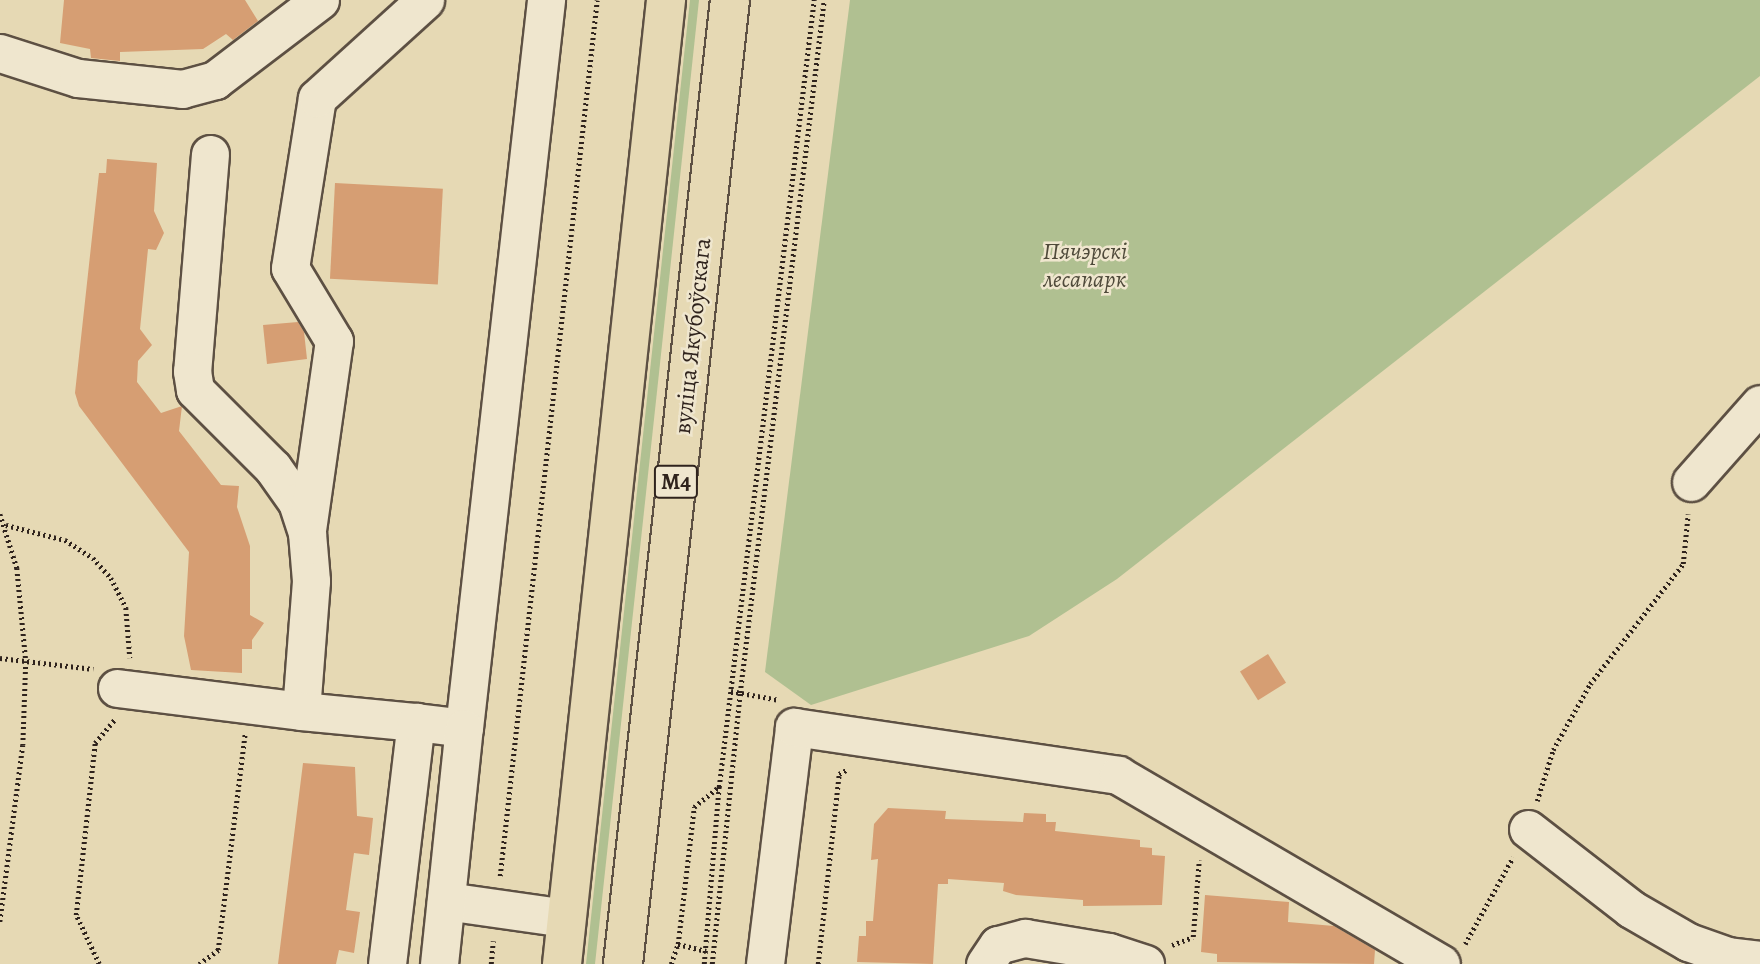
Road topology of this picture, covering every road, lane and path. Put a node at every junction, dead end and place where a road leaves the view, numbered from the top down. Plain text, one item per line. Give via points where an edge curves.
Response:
1 (320, 0) edge
2 (425, 0) edge
3 (545, 0) edge
4 (597, 0) edge
5 (666, 0) edge
6 (730, 0) edge
7 (814, 0) edge
8 (824, 0) edge
9 (0, 53) edge
10 (210, 155) dead end
11 (1760, 404) edge
12 (1691, 482) joint
13 (0, 514) edge
14 (6, 524) junction
15 (307, 533) junction
16 (124, 689) junction
17 (731, 691) junction
18 (740, 693) junction
19 (249, 705) junction
20 (301, 711) junction
21 (416, 722) junction
22 (794, 727) junction
23 (464, 728) junction
24 (862, 770) dead end
25 (719, 787) junction
26 (1528, 829) junction
27 (1200, 856) dead end
28 (446, 901) junction
29 (496, 910) junction
30 (566, 918) junction
31 (0, 923) edge
32 (678, 944) junction
33 (706, 951) junction
34 (1154, 954) edge
35 (1451, 958) edge
36 (1760, 960) edge
37 (99, 964) edge
38 (198, 964) edge
39 (387, 964) edge
40 (439, 964) edge
41 (491, 964) edge
42 (562, 964) edge
43 (623, 964) edge
44 (671, 964) edge
45 (704, 964) edge
46 (712, 964) edge
47 (765, 964) edge
48 (818, 964) edge
49 (985, 964) edge

1 - 9 street via 215,80 182,89 78,78
2 - 15 street via 317,98 290,268 334,341
3 - 23 street
4 - 29 path
5 - 30 main road
6 - 43 main road, вуліца Якубоўскага / М4
7 - 17 path
8 - 18 path
10 - 15 street via 191,371 195,390 273,468 297,502
11 - 12 street
12 - 26 path via 1683,564 1590,684 1553,750
13 - 14 path
14 - 16 path via 65,540 93,558 111,578 126,608 132,641
14 - 31 path via 17,568 26,661 23,745
15 - 20 street via 312,581
16 - 19 street
16 - 37 path via 115,718 95,743 76,915
17 - 18 path
17 - 25 path
18 - 22 path via 781,700
18 - 46 path
19 - 20 street
19 - 38 path via 218,950
20 - 21 street
21 - 23 street
21 - 39 street
22 - 35 street via 1118,775
22 - 47 street
23 - 28 street
24 - 48 path via 849,769 839,775
25 - 32 path via 694,807
25 - 33 path
26 - 35 path
26 - 36 street via 1631,909 1688,942 1728,956
27 - 34 path via 1193,937
28 - 29 street
28 - 40 street
29 - 30 street
29 - 41 path
30 - 42 main road
32 - 33 path
32 - 44 path
33 - 45 path
34 - 49 street via 1025,938 998,944

